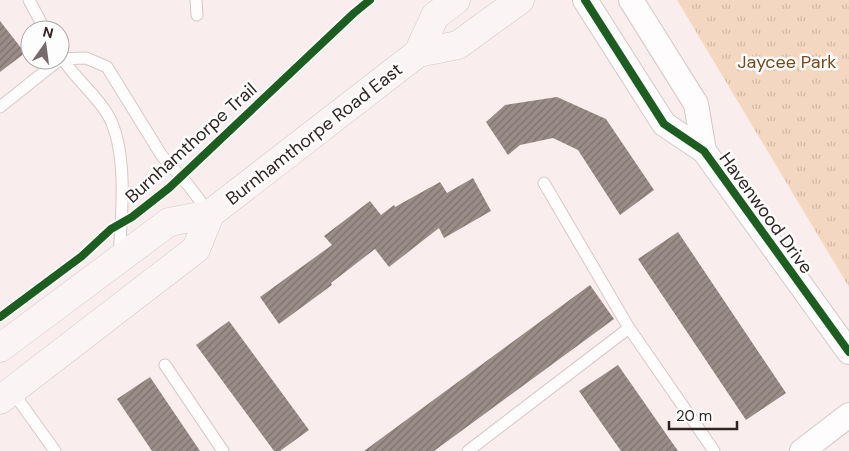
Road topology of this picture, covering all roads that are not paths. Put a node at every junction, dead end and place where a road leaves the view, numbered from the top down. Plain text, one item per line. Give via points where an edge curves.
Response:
1 (29, 0) edge
2 (196, 0) edge
3 (456, 0) edge
4 (520, 0) edge
5 (585, 0) edge
6 (631, 0) edge
7 (197, 15) dead end
8 (40, 20) edge
9 (418, 54) junction
10 (70, 58) edge
11 (45, 70) edge
12 (70, 70) edge
13 (0, 107) edge
14 (704, 151) junction
15 (544, 183) dead end
16 (210, 214) junction
17 (119, 259) junction
18 (629, 328) junction
19 (0, 348) edge
20 (849, 352) edge
21 (165, 365) dead end
22 (6, 396) edge
23 (849, 415) edge
24 (55, 451) edge
25 (223, 451) edge
26 (468, 451) edge
27 (714, 451) edge
28 (802, 451) edge

1 - 8 lane
2 - 7 lane
3 - 9 main road, Burnhamthorpe Road East via 435,16
4 - 9 main road, Burnhamthorpe Road East via 458,45
5 - 14 street, Havenwood Drive via 664,124
6 - 14 street, Havenwood Drive via 696,104
9 - 16 main road, Burnhamthorpe Road East
10 - 16 lane via 86,58 107,66 162,156
11 - 13 lane
12 - 17 lane via 108,116 120,153
14 - 20 street, Havenwood Drive
15 - 18 lane
16 - 17 main road, Burnhamthorpe Road East via 169,222
16 - 22 main road, Burnhamthorpe Road East via 196,249
17 - 19 main road, Burnhamthorpe Road East
18 - 26 lane
18 - 27 lane
21 - 25 lane
22 - 24 lane
23 - 28 street

